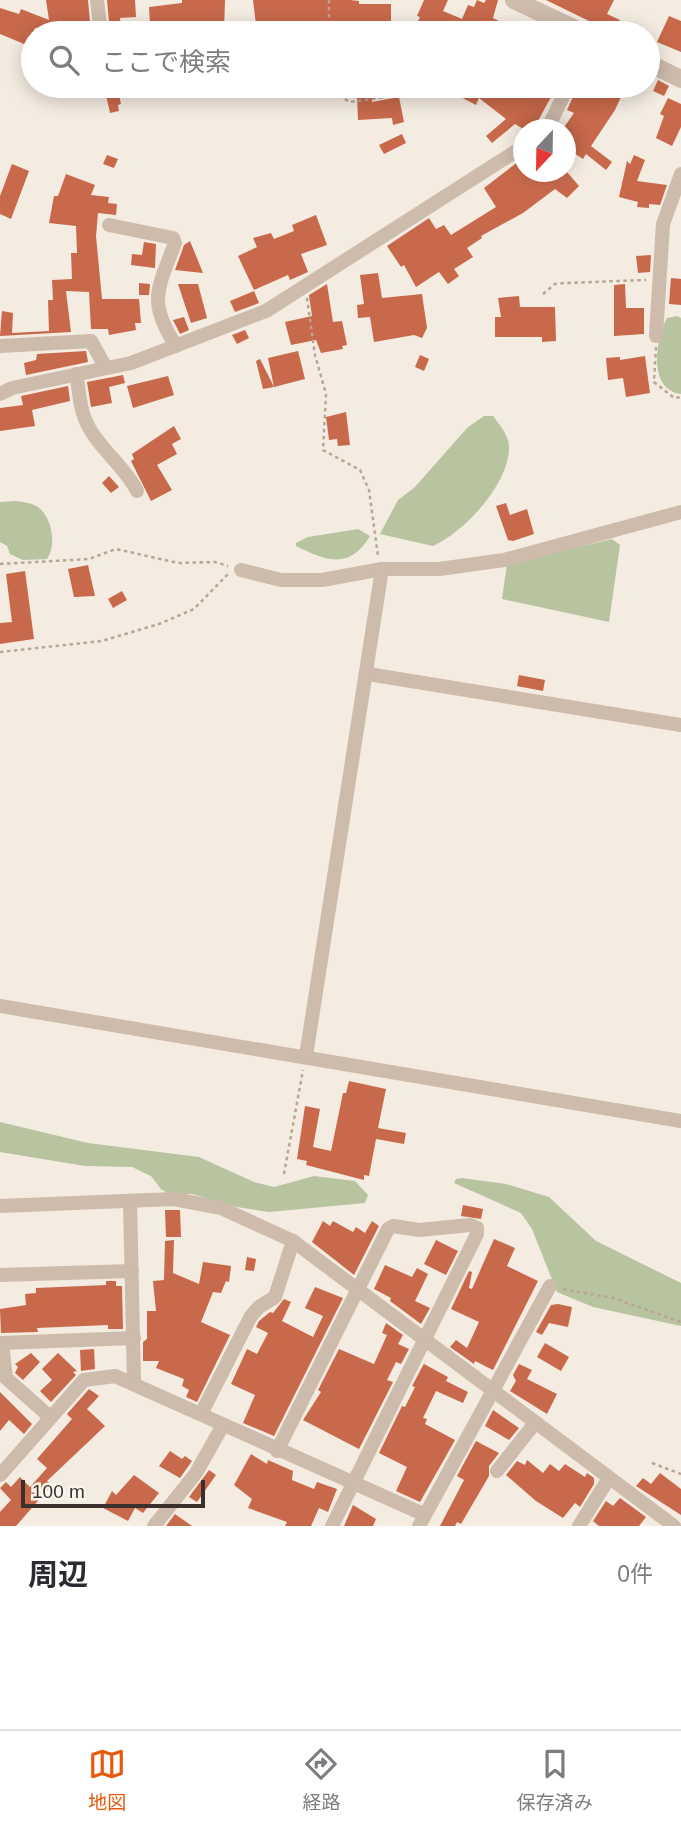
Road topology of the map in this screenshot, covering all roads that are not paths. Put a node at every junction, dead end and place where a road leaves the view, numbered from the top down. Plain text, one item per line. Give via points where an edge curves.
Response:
1 (97, 0) edge
2 (514, 0) edge
3 (100, 21) edge
4 (559, 21) edge
5 (660, 69) edge
6 (681, 79) edge
7 (562, 98) edge
8 (552, 119) edge
9 (513, 152) edge
10 (681, 174) edge
11 (109, 225) dead end
12 (656, 336) road end
13 (0, 346) edge
14 (176, 346) junction
15 (106, 368) junction
16 (76, 374) junction
17 (0, 394) edge
18 (137, 491) dead end
19 (681, 512) edge
20 (382, 569) junction
21 (241, 570) road end
22 (368, 674) junction
23 (681, 725) edge
24 (0, 1006) edge
25 (306, 1056) junction
26 (681, 1121) edge
27 (130, 1202) junction
28 (0, 1206) edge
29 (293, 1241) junction
30 (132, 1271) junction
31 (0, 1275) edge
32 (550, 1286) road end
33 (357, 1288) junction
34 (134, 1338) junction
35 (425, 1341) junction
36 (1, 1343) edge
37 (134, 1382) junction
38 (493, 1390) junction
39 (201, 1414) junction
40 (50, 1417) junction
41 (535, 1423) junction
42 (223, 1425) junction
43 (277, 1451) junction
44 (2, 1467) edge
45 (497, 1471) dead end
46 (608, 1478) junction
47 (351, 1484) junction
48 (421, 1520) edge
49 (668, 1524) edge
50 (154, 1526) edge
51 (332, 1526) edge
52 (579, 1526) edge

1 - 3 street
2 - 4 street
5 - 6 street
7 - 8 street
9 - 14 street via 266,311
10 - 12 street via 663,224
11 - 14 street via 173,238 160,277 157,307
13 - 15 street via 91,341
14 - 15 street
15 - 16 street
16 - 17 street
16 - 18 street via 87,424
19 - 20 street via 504,560 439,569
20 - 21 street via 322,580 281,580
20 - 22 street
22 - 23 street
22 - 25 street
24 - 25 street
25 - 26 street
27 - 28 street
27 - 29 street via 174,1199 221,1208
27 - 30 street
29 - 33 street
29 - 39 street via 275,1297 251,1316
30 - 31 street
30 - 34 street
32 - 38 street
33 - 35 street
33 - 35 street via 393,1226 477,1228
33 - 43 street
34 - 36 street
34 - 37 street
35 - 38 street
35 - 47 street
36 - 40 street via 6,1378
37 - 39 street
37 - 40 street via 115,1376 84,1380
38 - 41 street
38 - 48 street
39 - 42 street
40 - 44 street
41 - 45 street
41 - 46 street
42 - 43 street
42 - 50 street via 196,1474
43 - 47 street
46 - 49 street
46 - 52 street
47 - 48 street
47 - 51 street

